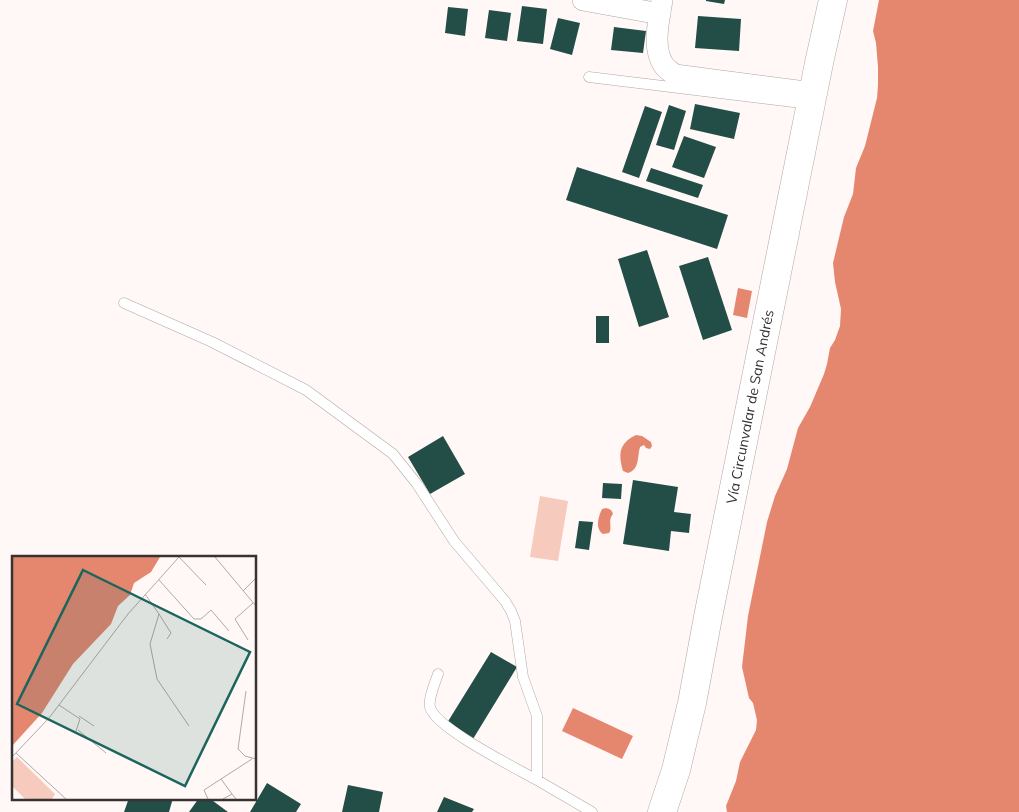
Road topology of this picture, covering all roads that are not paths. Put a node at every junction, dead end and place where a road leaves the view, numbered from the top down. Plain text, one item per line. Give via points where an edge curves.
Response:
1 (583, 0) edge
2 (833, 0) edge
3 (661, 7) edge
4 (589, 77) dead end
5 (812, 99) junction
6 (124, 302) dead end
7 (438, 674) dead end
8 (537, 780) junction
9 (592, 812) edge
10 (662, 812) edge

1 - 3 street
2 - 5 highway, Vía Circunvalar de San Andrés
3 - 5 street via 657,41 660,57 664,66 675,75
4 - 5 lane
5 - 10 highway, Vía Circunvalar de San Andrés via 692,703
6 - 8 lane via 306,390 393,454 454,541 511,611 524,681 537,716
7 - 8 lane via 429,703 434,715 452,731
8 - 9 lane

